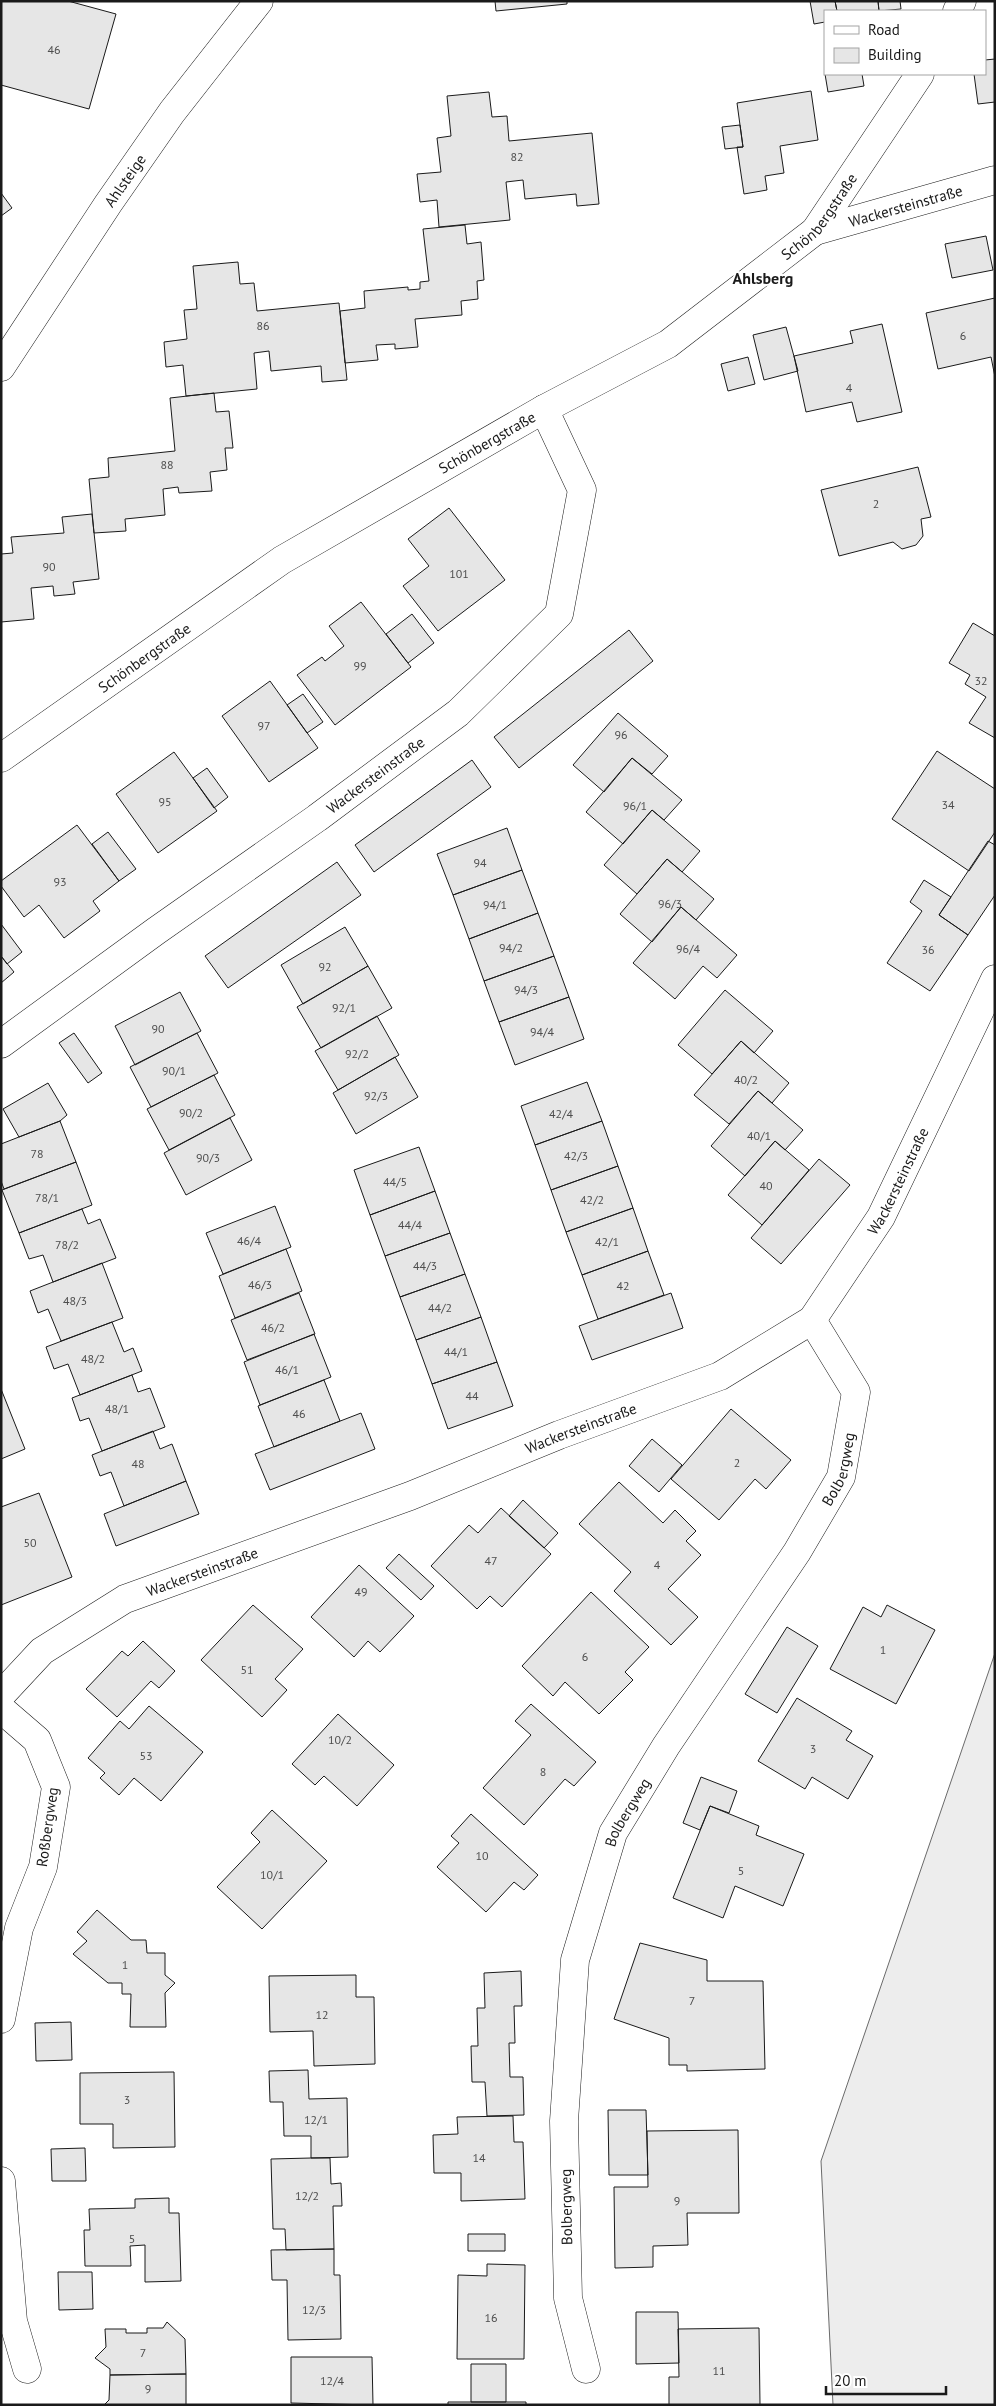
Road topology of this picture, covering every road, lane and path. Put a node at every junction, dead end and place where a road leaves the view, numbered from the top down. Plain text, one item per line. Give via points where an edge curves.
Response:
1 (259, 1) edge
2 (919, 75) edge
3 (995, 180) edge
4 (815, 231) junction
5 (1, 367) edge
6 (544, 409) junction
7 (1, 758) edge
8 (995, 979) edge
9 (1, 1044) edge
10 (812, 1320) junction
11 (1, 1695) edge
12 (1, 1710) edge
13 (1, 2019) edge
14 (1, 2182) edge
15 (27, 2369) dead end
16 (586, 2369) dead end

1 - 5 street, Ahlsteige via 172,112
2 - 4 street, Schönbergstraße
3 - 4 street, Wackersteinstraße
4 - 6 street, Schönbergstraße via 668,344
6 - 7 street, Schönbergstraße via 282,560
6 - 9 street, Wackersteinstraße via 582,490 559,614 458,713
8 - 10 street, Wackersteinstraße via 881,1217
10 - 11 street, Wackersteinstraße via 720,1376 559,1435 410,1496 124,1599 42,1651
10 - 16 street, Bolbergweg via 856,1392 841,1477 797,1552 666,1746 613,1833 575,1960 564,2121 568,2298
12 - 13 street, Roßbergweg via 37,1740 56,1787 43,1867 19,1928
14 - 15 street via 13,2321

